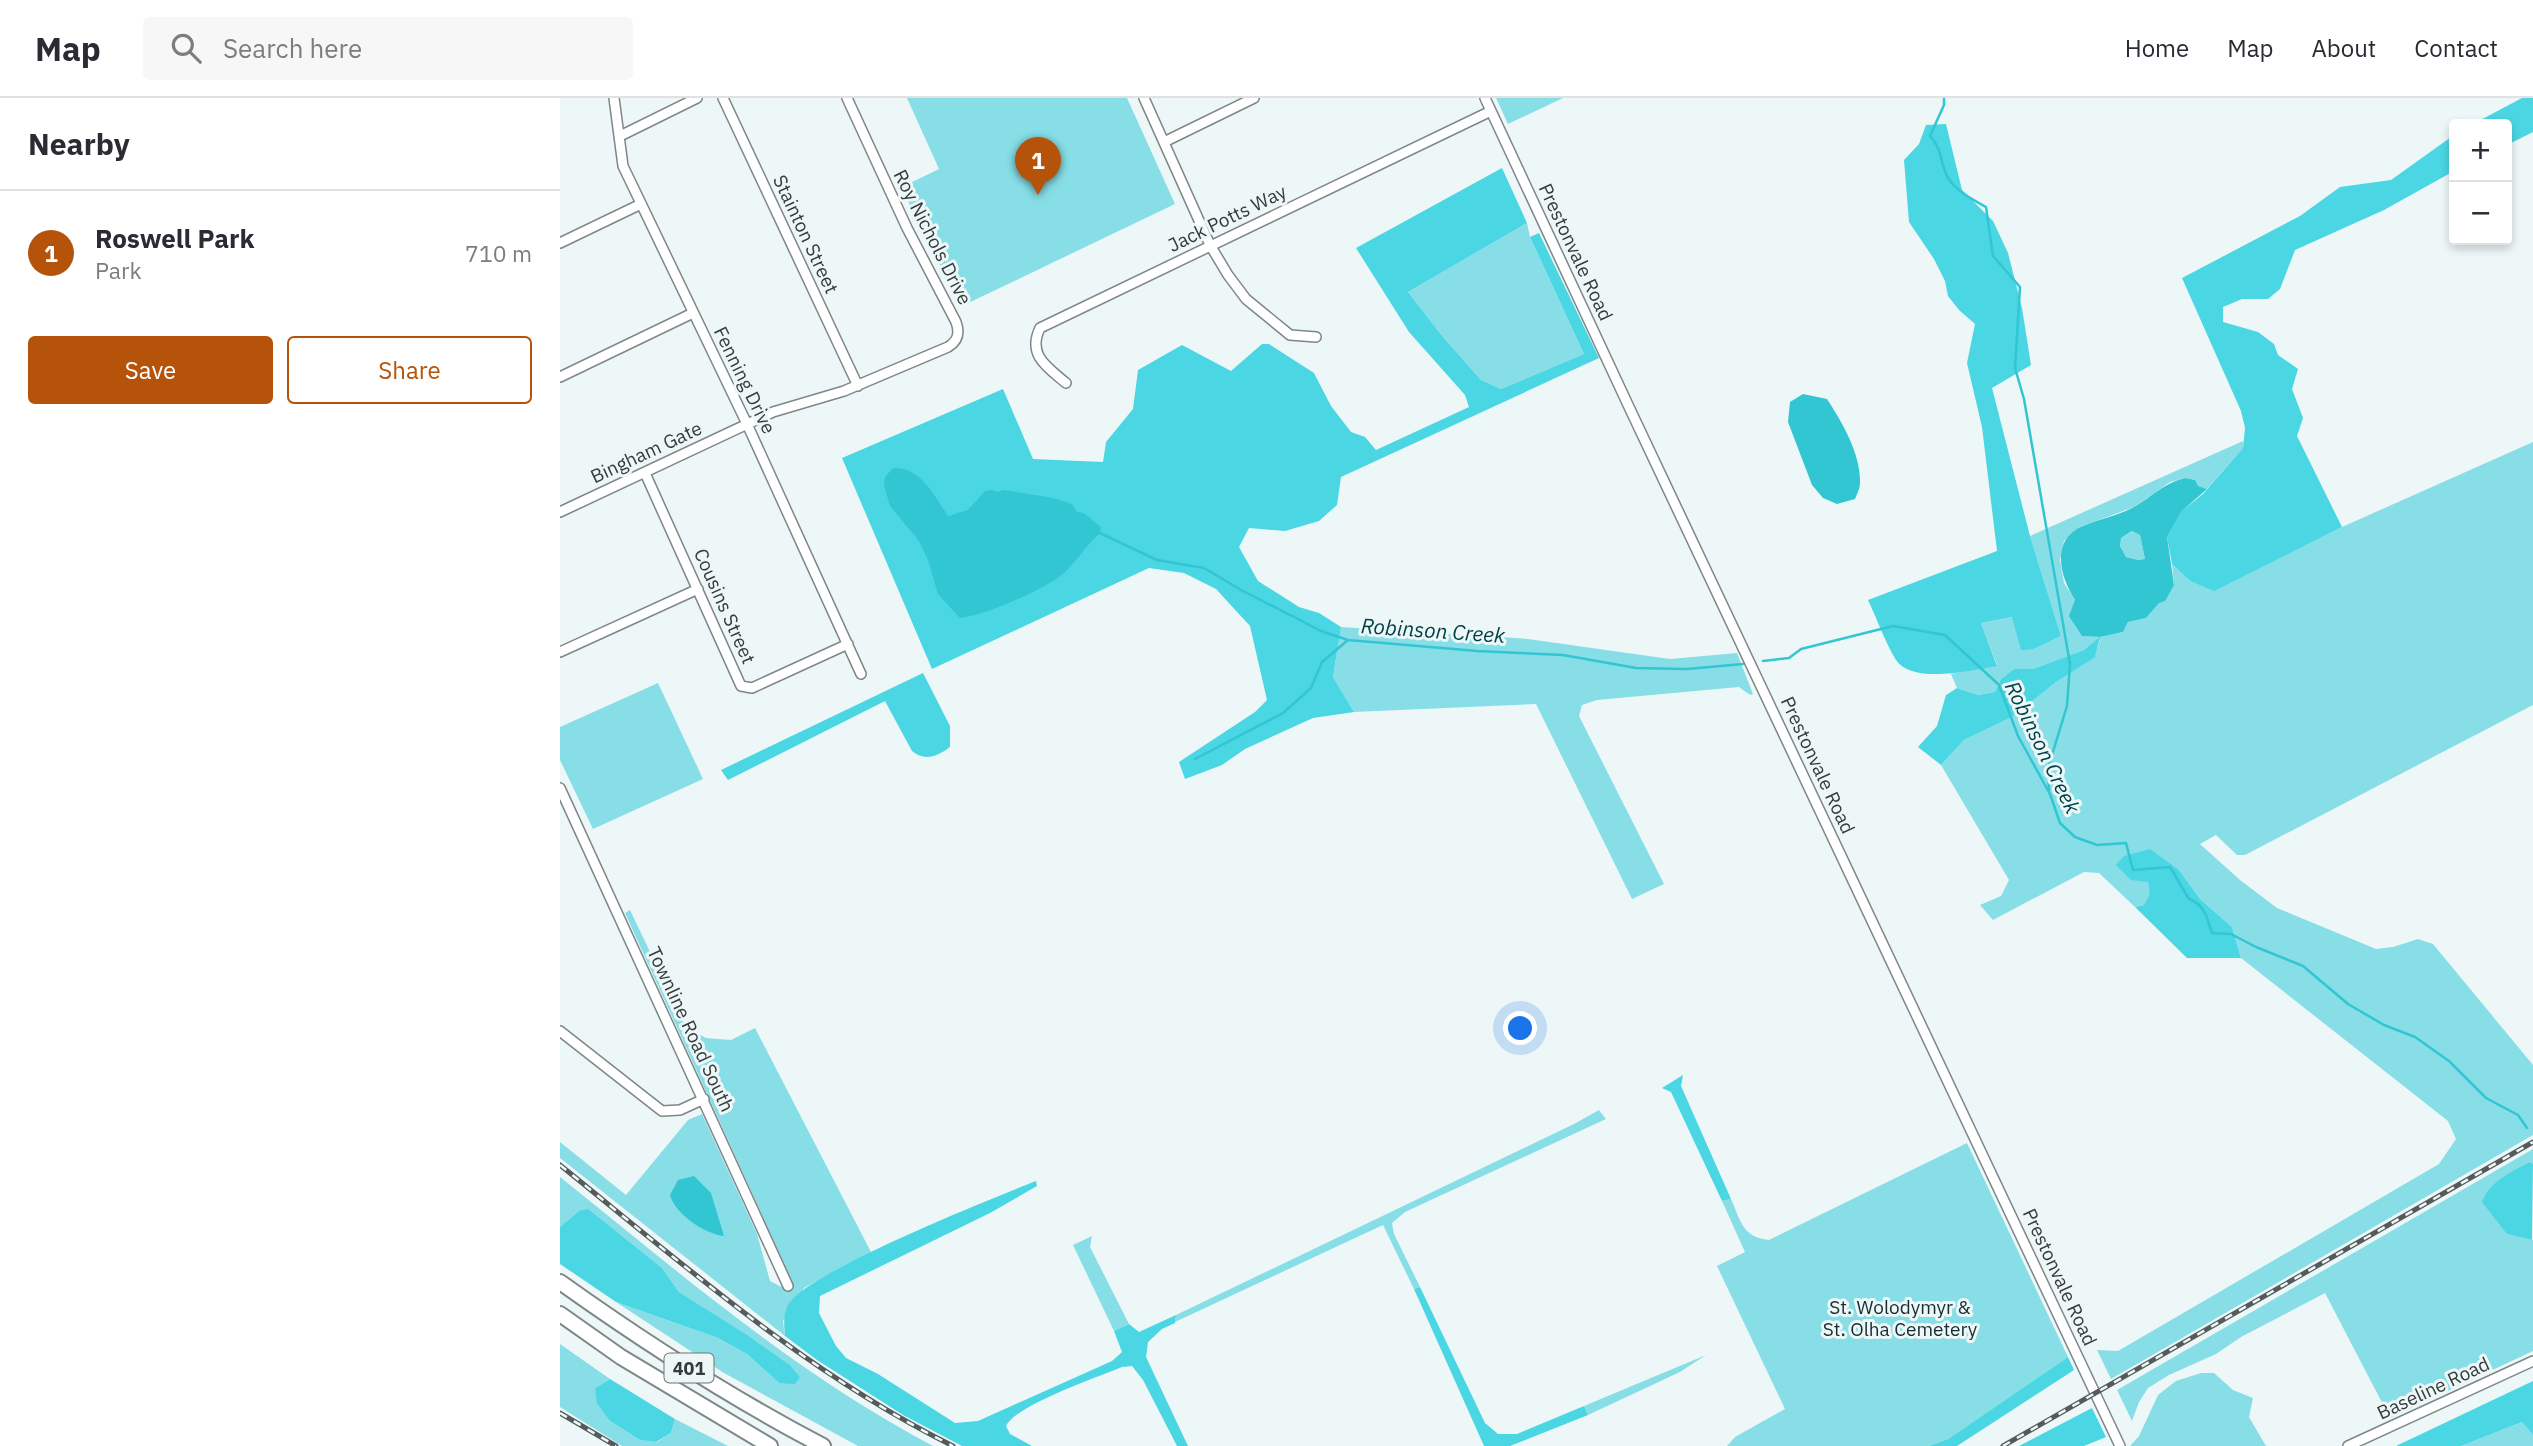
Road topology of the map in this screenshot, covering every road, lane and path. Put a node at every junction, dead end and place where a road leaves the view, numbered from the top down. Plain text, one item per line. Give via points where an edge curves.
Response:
1 (614, 98) edge
2 (697, 98) edge
3 (723, 98) edge
4 (847, 98) edge
5 (1144, 98) edge
6 (1254, 98) edge
7 (1485, 98) edge
8 (1491, 111) junction
9 (620, 136) junction
10 (1164, 142) junction
11 (641, 204) junction
12 (560, 243) edge
13 (1210, 245) junction
14 (693, 313) junction
15 (1316, 337) dead end
16 (560, 377) edge
17 (1066, 383) dead end
18 (858, 386) junction
19 (747, 424) junction
20 (645, 473) junction
21 (560, 512) edge
22 (698, 589) junction
23 (848, 644) junction
24 (560, 652) edge
25 (861, 674) dead end
26 (560, 788) edge
27 (560, 1031) edge
28 (704, 1099) junction
29 (560, 1282) edge
30 (788, 1286) dead end
31 (560, 1314) edge
32 (2533, 1361) edge
33 (770, 1446) edge
34 (823, 1446) edge
35 (2120, 1446) edge
36 (2348, 1446) edge

1 - 9 street, Fenning Drive
2 - 9 street
3 - 18 street, Stainton Street
4 - 18 street, Roy Nichols Drive via 959,332 948,347
5 - 10 street
6 - 10 street
7 - 8 street, Prestonvale Road
8 - 13 street, Jack Potts Way
8 - 35 street, Prestonvale Road
9 - 11 street, Fenning Drive via 623,166
10 - 13 street
11 - 12 street
11 - 14 street, Fenning Drive
13 - 15 street via 1246,299 1290,334
13 - 17 street, Jack Potts Way via 1040,328 1035,339 1037,352
14 - 16 street
14 - 19 street, Fenning Drive
18 - 19 street, Roy Nichols Drive
19 - 20 street, Bingham Gate
19 - 23 street, Fenning Drive
20 - 21 street, Bingham Gate
20 - 22 street, Cousins Street
22 - 23 street, Cousins Street via 741,685 752,688
22 - 24 street
23 - 25 street, Fenning Drive
26 - 28 street, Townline Road South
27 - 28 street via 662,1111 680,1111
28 - 30 street, Townline Road South
29 - 34 highway, 401 via 730,1394
31 - 33 highway, 401 via 621,1357
32 - 36 street, Baseline Road

